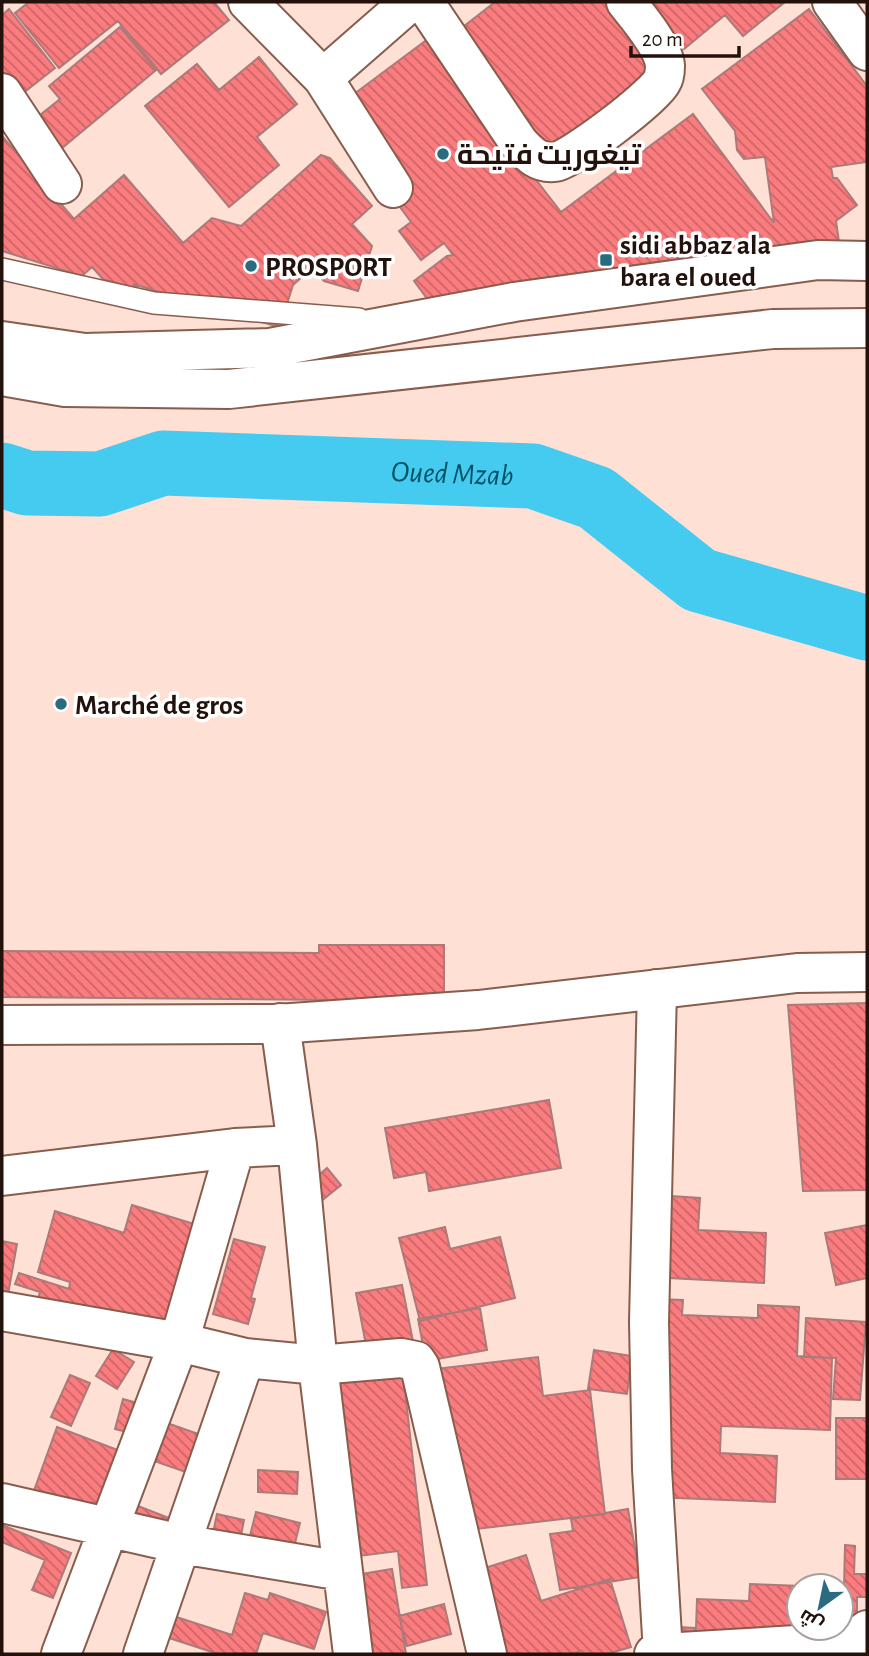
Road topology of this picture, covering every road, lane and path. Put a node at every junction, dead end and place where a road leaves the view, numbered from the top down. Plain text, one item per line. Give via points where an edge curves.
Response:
1 (410, 2) edge
2 (424, 2) edge
3 (626, 2) edge
4 (832, 2) edge
5 (251, 3) edge
6 (866, 46) edge
7 (323, 78) junction
8 (2, 93) edge
9 (62, 184) dead end
10 (393, 188) dead end
11 (867, 261) edge
12 (2, 269) edge
13 (406, 323) junction
14 (867, 328) edge
15 (2, 341) edge
16 (2, 376) edge
17 (867, 972) edge
18 (657, 989) junction
19 (280, 1023) junction
20 (2, 1025) edge
21 (297, 1144) junction
22 (235, 1148) junction
23 (2, 1176) edge
24 (2, 1311) edge
25 (179, 1342) junction
26 (246, 1358) junction
27 (318, 1365) junction
28 (2, 1503) edge
29 (108, 1529) junction
30 (181, 1544) junction
31 (342, 1570) junction
32 (867, 1630) edge
33 (61, 1654) edge
34 (143, 1654) edge
35 (353, 1654) edge
36 (486, 1654) edge
37 (659, 1654) edge

1 - 7 street
2 - 3 street via 519,143 543,162 557,162 574,152 635,108 662,81 665,65 660,49
4 - 6 street
5 - 7 street
7 - 10 street
8 - 9 street
11 - 13 street via 818,260 514,302
12 - 13 lane via 154,303
13 - 15 street via 270,348 85,353
14 - 16 street via 773,329 229,389 65,387
17 - 18 street via 797,973
18 - 19 street via 478,1010
18 - 37 street via 649,1322
19 - 20 street
19 - 21 street
21 - 22 street
21 - 27 street
22 - 23 street
22 - 25 street
24 - 25 street
25 - 26 street
25 - 29 street
26 - 27 street
26 - 30 street
27 - 31 street
27 - 36 street via 401,1358 419,1364
28 - 29 street
29 - 30 street
29 - 33 street
30 - 31 street
30 - 34 street
31 - 35 street
32 - 37 street via 846,1642

